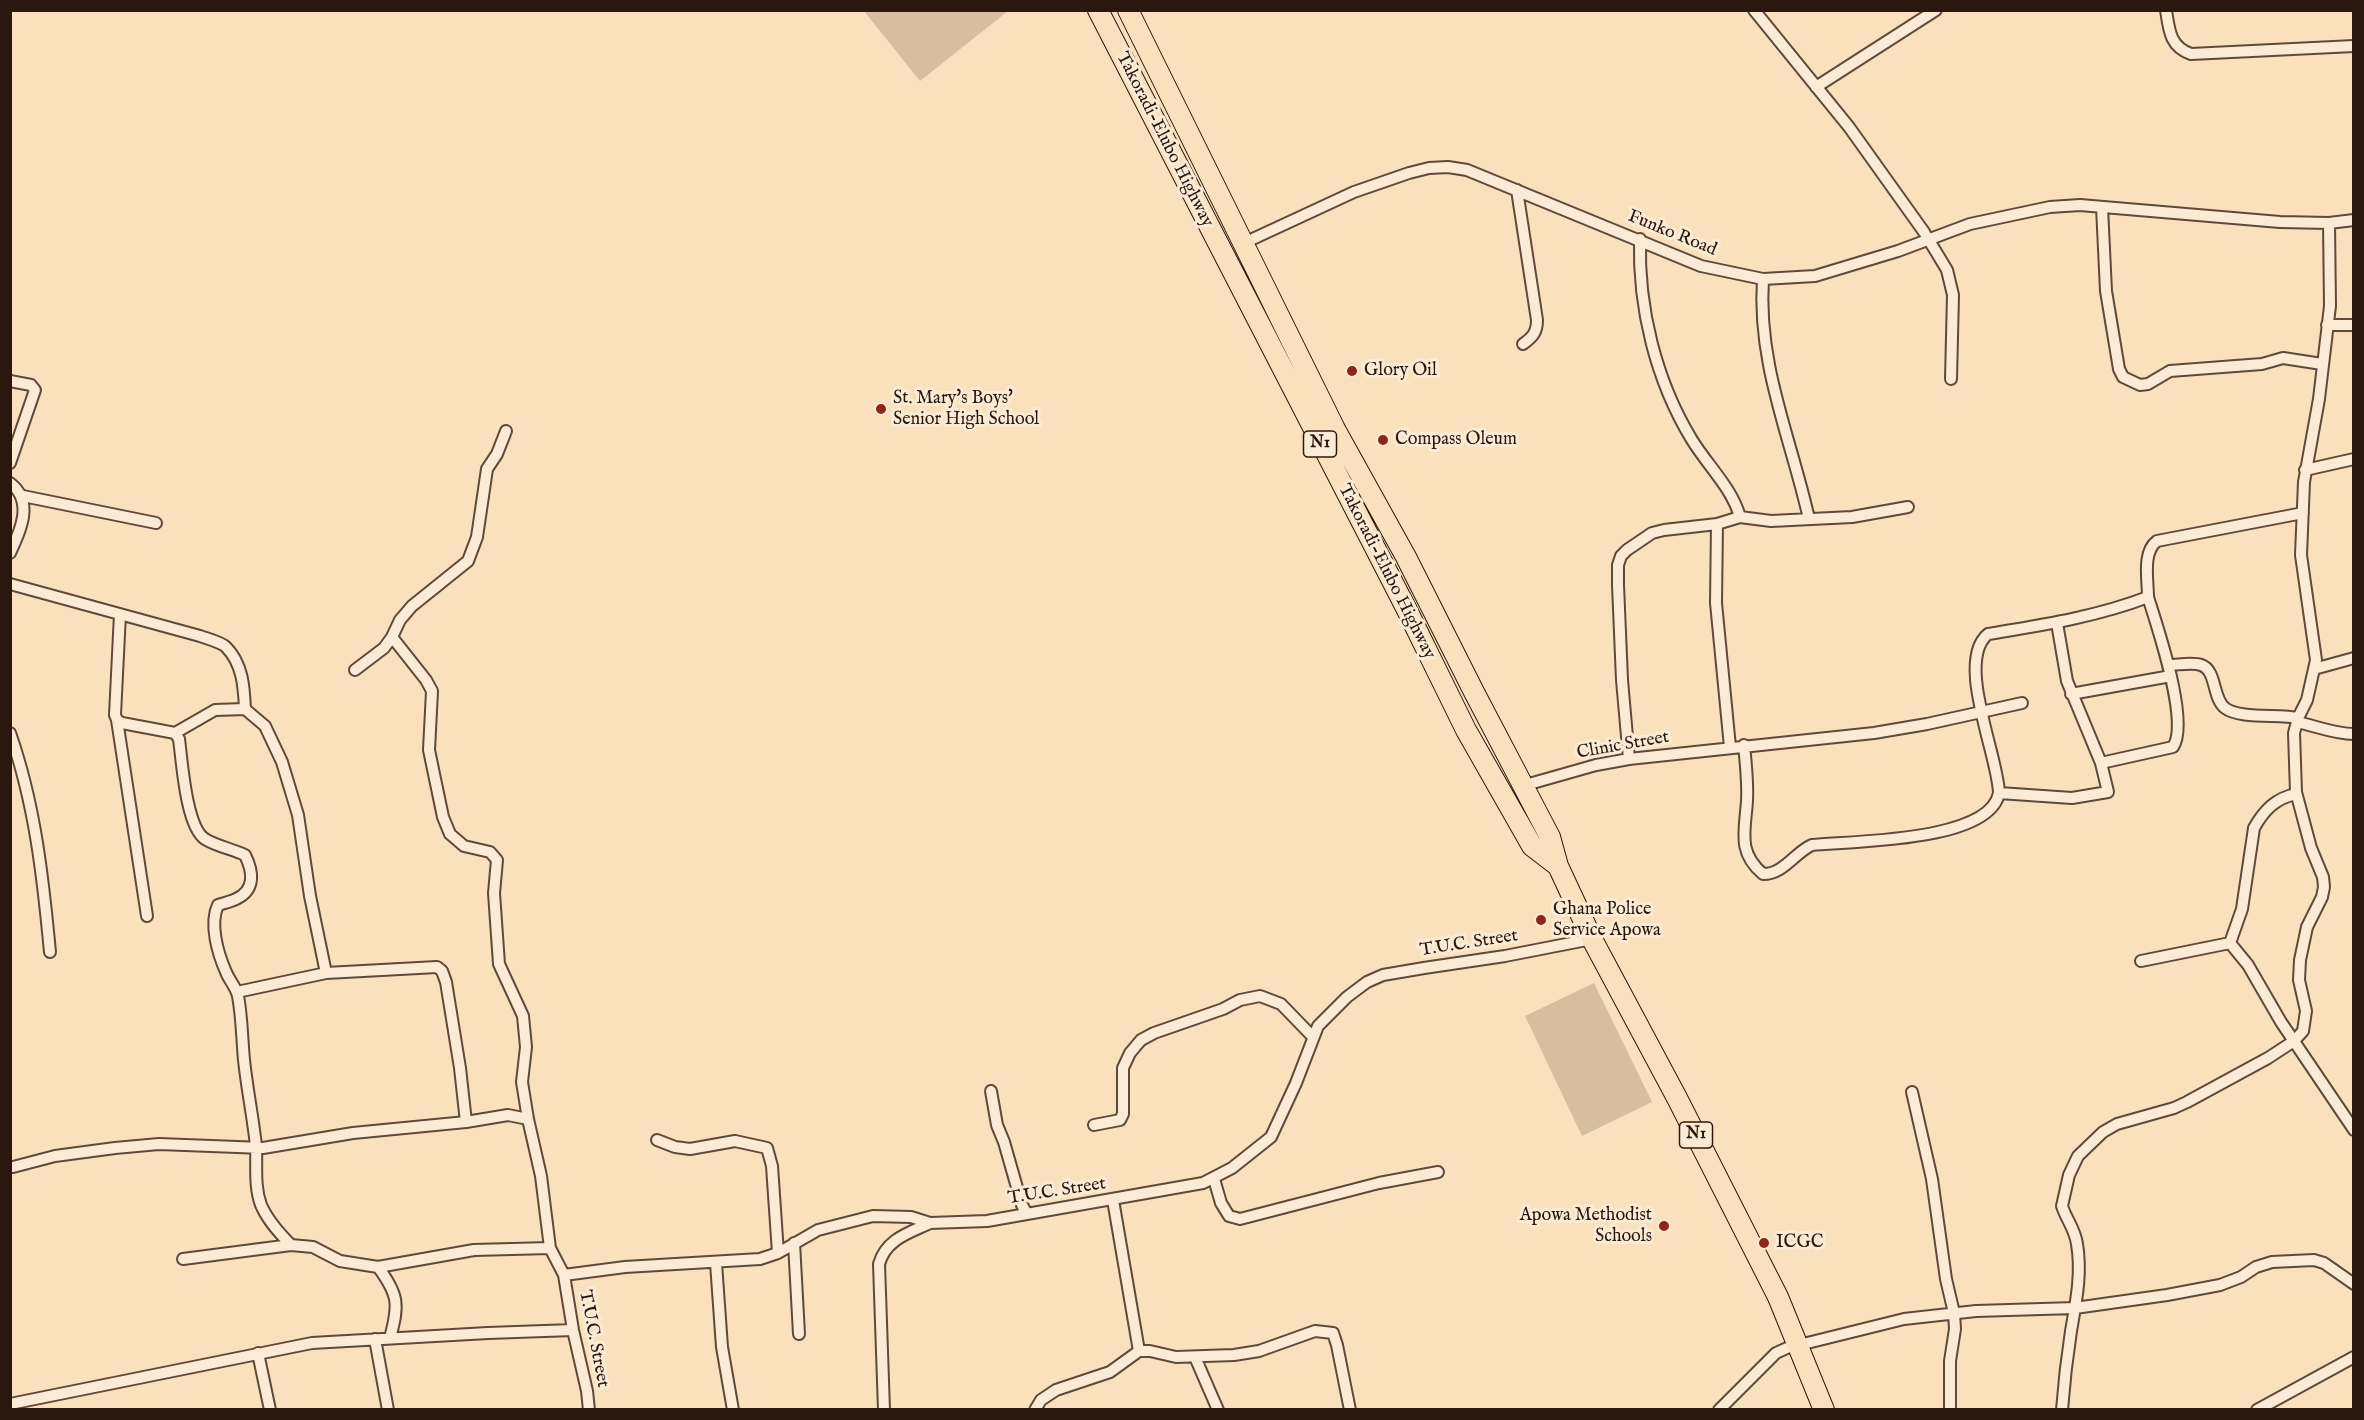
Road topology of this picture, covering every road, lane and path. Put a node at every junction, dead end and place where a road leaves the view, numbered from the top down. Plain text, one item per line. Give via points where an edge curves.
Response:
1 (1098, 10) edge
2 (1128, 10) edge
3 (1754, 10) edge
4 (1936, 10) edge
5 (2166, 10) edge
6 (2354, 46) edge
7 (1816, 87) junction
8 (1517, 190) junction
9 (2102, 207) junction
10 (2354, 220) edge
11 (2329, 223) junction
12 (1640, 239) junction
13 (1928, 241) junction
14 (1244, 243) junction
15 (1763, 279) junction
16 (2327, 325) junction
17 (2354, 325) edge
18 (1523, 344) dead end
19 (2322, 364) junction
20 (1951, 379) dead end
21 (10, 381) edge
22 (506, 430) dead end
23 (2354, 459) edge
24 (10, 463) edge
25 (2305, 470) junction
26 (10, 483) edge
27 (22, 496) junction
28 (1908, 507) dead end
29 (2303, 513) junction
30 (1740, 517) junction
31 (1809, 519) junction
32 (156, 523) dead end
33 (1717, 524) junction
34 (10, 553) edge
35 (10, 584) edge
36 (2148, 597) junction
37 (120, 614) junction
38 (2057, 623) junction
39 (392, 637) junction
40 (2354, 658) edge
41 (2169, 664) junction
42 (2314, 669) junction
43 (355, 670) dead end
44 (2171, 676) junction
45 (2071, 694) junction
46 (2022, 703) dead end
47 (244, 710) junction
48 (1980, 712) junction
49 (117, 720) junction
50 (2297, 720) junction
51 (175, 732) junction
52 (10, 733) edge
53 (2354, 734) edge
54 (1744, 745) junction
55 (1730, 747) junction
56 (13, 748) edge
57 (1629, 759) junction
58 (2101, 763) junction
59 (1522, 786) junction
60 (1999, 793) junction
61 (2296, 794) junction
62 (1558, 866) junction
63 (147, 916) dead end
64 (1592, 939) junction
65 (2230, 943) junction
66 (51, 952) dead end
67 (2141, 961) dead end
68 (326, 973) junction
69 (237, 992) junction
70 (1313, 1037) junction
71 (2294, 1041) junction
72 (991, 1091) dead end
73 (1912, 1092) dead end
74 (528, 1119) junction
75 (466, 1122) junction
76 (1094, 1125) dead end
77 (2354, 1130) edge
78 (657, 1140) dead end
79 (256, 1148) junction
80 (13, 1167) dead end
81 (1438, 1172) dead end
82 (1214, 1179) junction
83 (1113, 1200) junction
84 (1027, 1214) junction
85 (930, 1223) junction
86 (794, 1243) junction
87 (291, 1245) junction
88 (550, 1248) junction
89 (778, 1253) junction
90 (183, 1259) dead end
91 (716, 1263) junction
92 (378, 1267) junction
93 (564, 1275) junction
94 (2354, 1284) edge
95 (2075, 1308) junction
96 (1954, 1313) junction
97 (573, 1330) junction
98 (798, 1334) dead end
99 (390, 1338) junction
100 (375, 1339) junction
101 (1799, 1345) junction
102 (1139, 1351) junction
103 (258, 1353) junction
104 (1195, 1357) junction
105 (2354, 1358) edge
106 (10, 1404) edge
107 (270, 1410) edge
108 (388, 1410) edge
109 (589, 1410) edge
110 (733, 1410) edge
111 (884, 1410) edge
112 (1035, 1410) edge
113 (1218, 1410) edge
114 (1350, 1410) edge
115 (1719, 1410) edge
116 (1824, 1410) edge
117 (1950, 1410) edge
118 (2062, 1410) edge
119 (2257, 1410) edge

1 - 62 highway, Takoradi-Elubo Highway / N1 via 1466,730 1532,846
2 - 14 highway, Takoradi-Elubo Highway / N1
3 - 7 street
4 - 7 street
5 - 6 street via 2175,46 2191,54
7 - 13 street via 1849,127
8 - 12 street, Funko Road
8 - 14 street, Funko Road via 1467,170 1429,168 1354,192
8 - 18 street via 1537,320 1537,330
9 - 11 street, Funko Road
9 - 13 street, Funko Road via 2050,207 2013,213 1970,224
9 - 19 street via 2106,291 2123,376 2140,385 2170,371 2283,358
10 - 11 street, Funko Road
11 - 16 street
12 - 15 street, Funko Road via 1701,266
12 - 30 street via 1640,277 1657,363 1682,421 1735,500
13 - 15 street, Funko Road via 1815,276
13 - 20 street via 1947,270 1953,295
14 - 59 highway, Takoradi-Elubo Highway / N1 via 1335,429 1406,557
15 - 31 street via 1764,324 1773,390
16 - 17 street
16 - 19 street
19 - 25 street
21 - 24 street via 31,385 35,390
22 - 39 street via 487,469 477,537 468,561 412,606
23 - 25 street
25 - 29 street
26 - 27 street
27 - 32 street
27 - 34 street via 23,520
28 - 31 street via 1869,515
29 - 36 street via 2157,541 2148,552
29 - 42 street via 2301,562 2315,652
30 - 31 street via 1771,521
30 - 33 street
33 - 55 street via 1716,603
33 - 57 street via 1652,533 1621,556 1618,610
35 - 37 street
36 - 38 street
36 - 41 street
37 - 47 street via 225,646 237,662 243,681
37 - 49 street
38 - 45 street
38 - 48 street via 1988,634 1982,639 1976,655
39 - 43 street
39 - 74 street via 432,691 429,750 450,834 464,846 490,852 497,860 494,893 499,964 523,1016 526,1047 522,1082
40 - 42 street
41 - 44 street
41 - 50 street via 2206,668 2216,696 2227,710
42 - 50 street via 2307,700
44 - 45 street
44 - 58 street via 2178,734 2173,747
45 - 58 street
46 - 48 street, Clinic Street
47 - 51 street via 215,710
47 - 68 street via 265,726 282,762 298,815
48 - 54 street, Clinic Street via 1874,733
48 - 60 street
49 - 51 street
49 - 63 street
50 - 53 street via 2340,734
50 - 61 street via 2293,757
51 - 69 street via 192,818 200,834 244,855 253,874 250,887 243,894 218,905 214,912 219,951
52 - 56 street
54 - 55 street, Clinic Street
54 - 60 street via 1744,841 1753,866 1763,874 1781,870 1801,850 1812,845 1915,837 1974,822 1994,808
55 - 57 street, Clinic Street
56 - 66 street via 28,796 42,869
57 - 59 street, Clinic Street
58 - 60 street via 2109,789 2104,794 2054,798
59 - 62 highway, Takoradi-Elubo Highway / N1 via 1550,837
61 - 65 street via 2280,798 2254,828 2242,909
61 - 71 street via 2324,887 2304,938 2299,971 2306,1022
62 - 64 highway, Takoradi-Elubo Highway / N1
64 - 70 street, T.U.C. Street via 1383,975 1347,997 1322,1021
64 - 101 highway, Takoradi-Elubo Highway / N1 via 1753,1246
65 - 67 street
65 - 71 street via 2248,965
68 - 69 street
68 - 75 street via 437,967 442,971
69 - 79 street
70 - 76 street via 1281,1004 1260,996 1160,1030 1142,1040 1123,1068 1124,1114 1120,1120
70 - 82 street, T.U.C. Street via 1271,1137
71 - 77 street
71 - 95 street via 2187,1102 2117,1124 2078,1156 2062,1206 2077,1245
72 - 84 street via 997,1125
73 - 96 street via 1932,1179
74 - 75 street via 508,1115
74 - 88 street via 542,1176
75 - 79 street
78 - 89 street via 690,1149 735,1141 767,1148 772,1166
79 - 80 street via 159,1144 56,1156
79 - 87 street via 261,1204 272,1225
81 - 82 street via 1240,1219 1229,1216
82 - 83 street, T.U.C. Street
83 - 84 street, T.U.C. Street
83 - 102 street
84 - 85 street, T.U.C. Street via 987,1221
85 - 86 street, T.U.C. Street via 911,1217 873,1216 818,1230
85 - 111 street via 888,1245 879,1264
86 - 89 street, T.U.C. Street
86 - 98 street
87 - 90 street
87 - 92 street via 313,1247 340,1261
88 - 92 street via 474,1250
88 - 93 street
89 - 91 street, T.U.C. Street via 760,1259
91 - 93 street, T.U.C. Street via 624,1267
91 - 110 street via 722,1347
92 - 99 street via 396,1295 397,1311
93 - 97 street, T.U.C. Street
94 - 95 street via 2314,1260 2272,1262 2220,1285
95 - 96 street
95 - 118 street
96 - 101 street via 1904,1319
96 - 117 street
97 - 99 street
97 - 109 street, T.U.C. Street
99 - 100 street
100 - 103 street via 312,1343
100 - 108 street
101 - 115 street via 1769,1358
101 - 116 highway, Takoradi-Elubo Highway / N1
102 - 104 street
102 - 112 street via 1110,1372 1056,1390 1041,1400
103 - 106 street
103 - 107 street
104 - 113 street
104 - 114 street via 1260,1351 1315,1331 1333,1334
105 - 119 street

